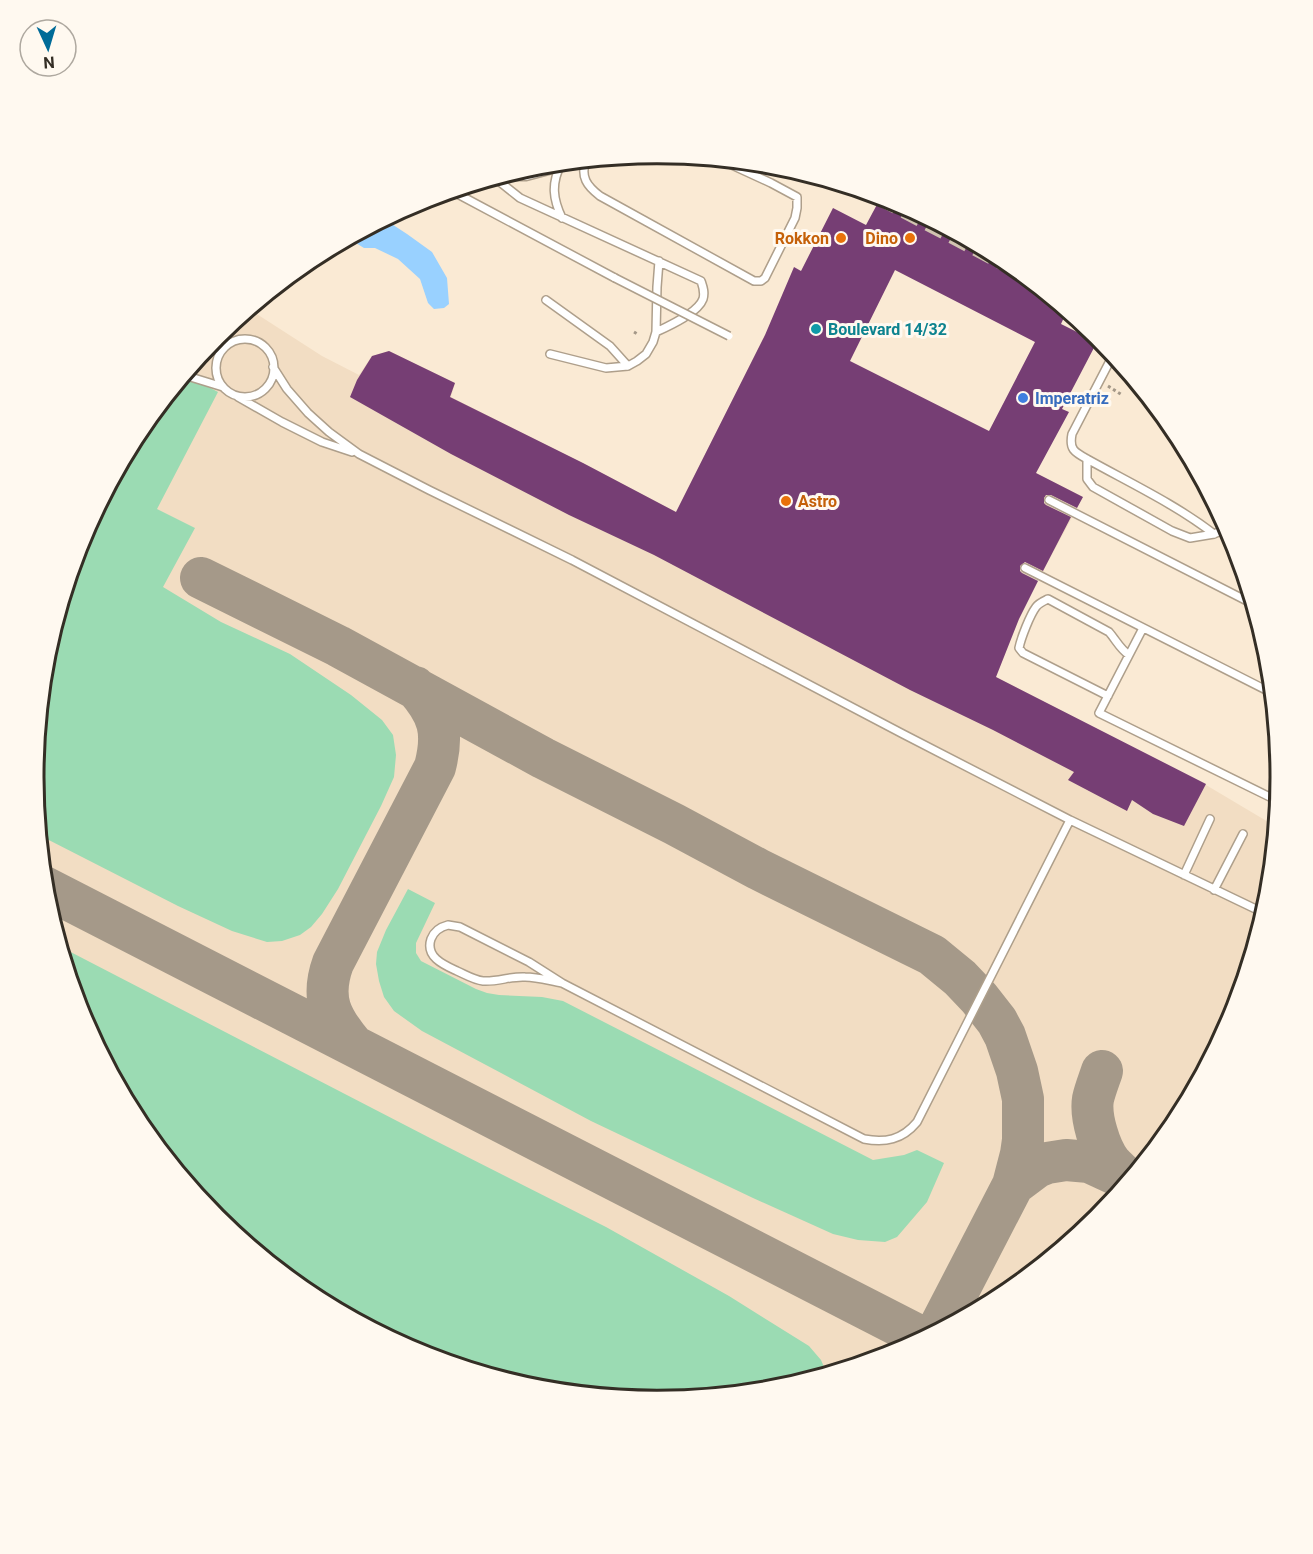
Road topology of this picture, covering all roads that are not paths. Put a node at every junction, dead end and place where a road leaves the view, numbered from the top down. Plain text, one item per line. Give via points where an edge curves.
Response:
1 (583, 168) edge
2 (743, 170) edge
3 (556, 173) edge
4 (502, 184) edge
5 (462, 196) edge
6 (562, 218) junction
7 (659, 261) junction
8 (546, 300) dead end
9 (656, 332) junction
10 (729, 336) dead end
11 (224, 348) junction
12 (218, 349) edge
13 (550, 354) dead end
14 (1109, 364) edge
15 (628, 366) junction
16 (273, 367) junction
17 (192, 378) edge
18 (223, 387) junction
19 (236, 396) junction
20 (358, 454) junction
21 (1087, 459) junction
22 (1049, 500) dead end
23 (1218, 532) edge
24 (1214, 534) junction
25 (1025, 568) dead end
26 (1243, 599) edge
27 (1143, 628) junction
28 (1129, 655) junction
29 (1263, 688) edge
30 (1108, 696) junction
31 (1269, 797) edge
32 (1210, 819) dead end
33 (1070, 820) junction
34 (1243, 834) dead end
35 (1184, 875) junction
36 (1214, 890) junction
37 (1255, 910) edge
38 (562, 983) junction

1 - 2 lane via 589,188 600,196 754,281 761,281 795,218 797,197
3 - 6 lane via 555,202
4 - 6 lane via 520,198
5 - 10 lane, bridge
6 - 7 lane
7 - 9 lane
7 - 9 lane via 701,281 704,291 697,308
8 - 15 lane via 610,346
9 - 15 lane via 646,354
11 - 12 lane
11 - 16 lane via 238,340 255,341 268,351
11 - 18 lane via 216,363
13 - 15 lane via 606,368
14 - 21 lane via 1070,442 1071,448
16 - 19 lane via 265,388 252,396
16 - 20 lane via 308,413
17 - 18 lane
18 - 19 lane
19 - 20 lane via 322,442
20 - 33 lane via 572,560
21 - 24 lane via 1171,505
21 - 24 lane via 1087,479 1093,488 1190,538
22 - 26 lane
23 - 24 lane
25 - 27 lane
27 - 28 lane
27 - 29 lane
28 - 30 lane
28 - 30 lane via 1109,632 1048,599 1036,607 1020,641 1023,653
30 - 31 lane via 1099,713
32 - 35 lane
33 - 35 lane
33 - 38 lane via 916,1122 896,1139 864,1139
34 - 36 lane
35 - 36 lane
36 - 37 lane
38 - 38 lane via 454,925 442,926 430,940 436,959 473,979 525,976

